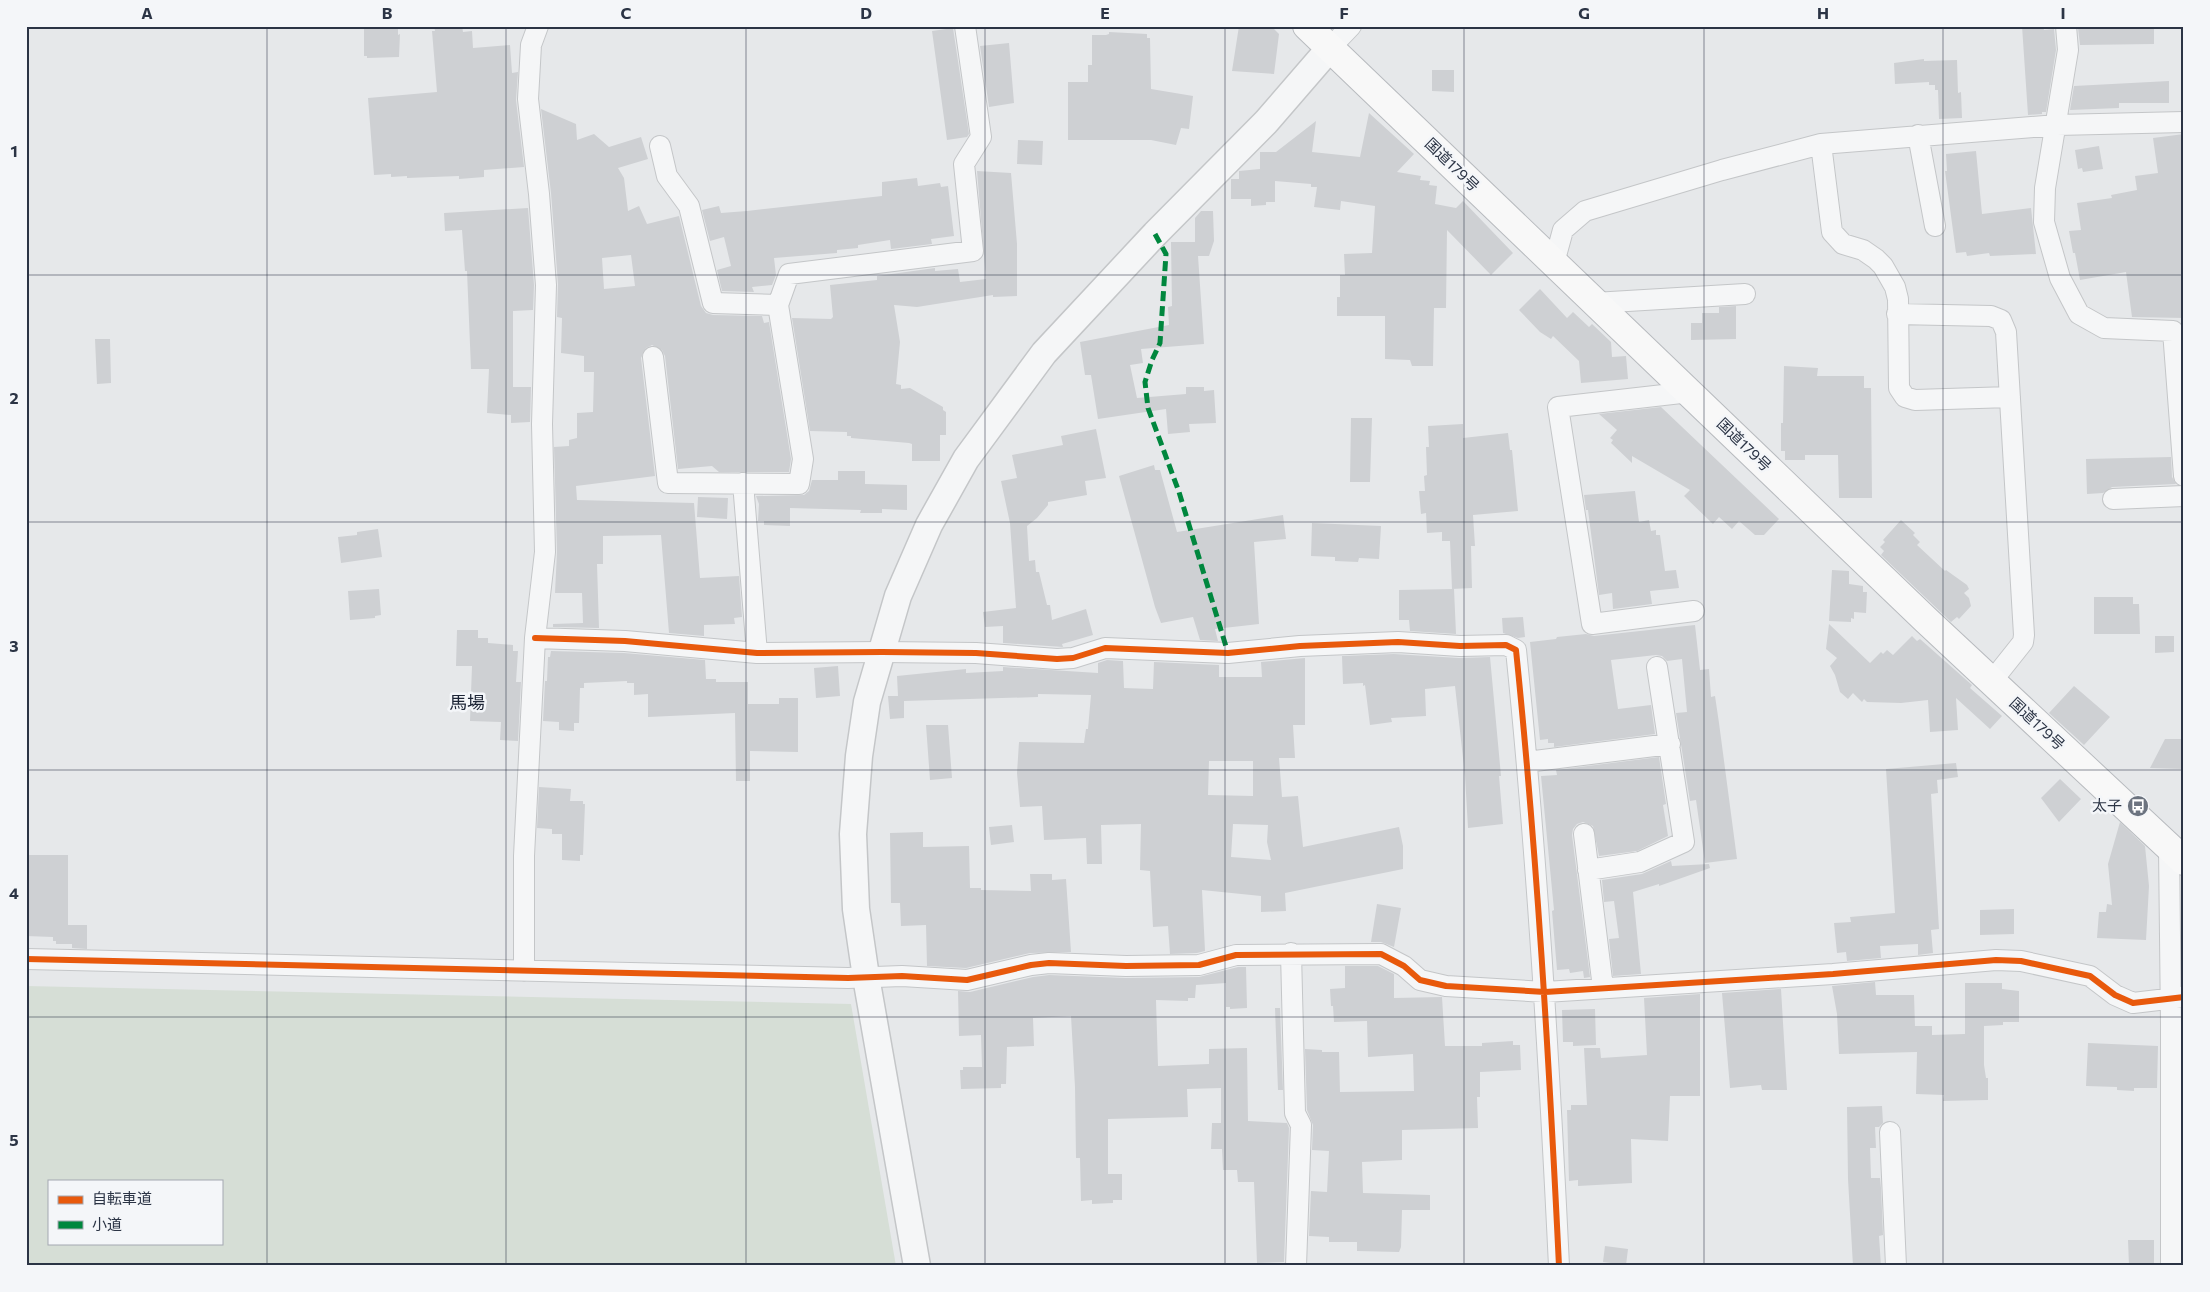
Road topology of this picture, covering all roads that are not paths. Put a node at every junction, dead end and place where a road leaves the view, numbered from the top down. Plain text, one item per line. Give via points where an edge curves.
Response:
1 (538, 26) edge
2 (965, 26) edge
3 (1307, 26) edge
4 (1351, 26) edge
5 (2066, 26) edge
6 (1330, 48) junction
7 (2184, 122) edge
8 (2057, 125) junction
9 (1918, 135) junction
10 (1821, 144) junction
11 (660, 146) dead end
12 (1936, 226) dead end
13 (1554, 263) junction
14 (1745, 294) dead end
15 (1594, 303) junction
16 (778, 306) junction
17 (1897, 314) junction
18 (2178, 331) edge
19 (654, 357) dead end
20 (1690, 392) junction
21 (2010, 397) junction
22 (2184, 462) edge
23 (2184, 476) edge
24 (743, 484) junction
25 (2184, 496) edge
26 (2113, 499) dead end
27 (1694, 611) dead end
28 (535, 638) junction
29 (882, 652) junction
30 (757, 653) junction
31 (1657, 667) dead end
32 (1992, 681) junction
33 (1670, 744) junction
34 (1527, 762) junction
35 (1584, 834) dead end
36 (2176, 855) edge
37 (1588, 870) junction
38 (1292, 953) junction
39 (26, 959) edge
40 (524, 971) junction
41 (866, 977) junction
42 (1603, 988) junction
43 (1545, 992) junction
44 (2177, 998) edge
45 (1890, 1132) dead end
46 (917, 1266) edge
47 (1296, 1266) edge
48 (1559, 1266) edge
49 (1896, 1266) edge
50 (2171, 1266) edge

1 - 28 street via 531,45 528,98 546,286 542,424 545,552
2 - 16 street via 981,137 964,164 973,251 789,274
3 - 6 highway, 国道179号
4 - 6 street
5 - 8 street via 2068,50
6 - 13 highway, 国道179号
6 - 29 street via 1266,122 1154,234 1050,346 1016,391 966,459 929,525 898,596
7 - 8 street
8 - 9 street
8 - 18 street via 2045,188 2044,222 2060,278 2079,314 2104,328
9 - 10 street
9 - 12 street
10 - 13 street via 1585,211 1563,230
10 - 17 street via 1832,232 1843,244 1863,250 1883,266 1895,287
11 - 16 street via 667,176 689,206 713,303
13 - 15 highway, 国道179号
14 - 15 street
15 - 20 highway, 国道179号
16 - 24 street via 802,459 799,484
17 - 21 street via 1991,316 2001,320 2006,332
17 - 21 street via 1899,388 1906,397 1915,400
18 - 22 street
19 - 24 street via 668,483
20 - 27 street via 1558,407 1592,624
20 - 32 highway, 国道179号
21 - 32 street via 2024,635 2023,642
22 - 23 street
24 - 30 street
25 - 26 street
28 - 30 street via 625,641
28 - 40 street via 524,856
29 - 30 street
29 - 34 street via 1058,659 1105,648 1228,653 1388,642 1506,645 1516,650
29 - 41 street via 867,702 853,834 856,909
31 - 33 street
32 - 36 highway, 国道179号
33 - 34 street
33 - 37 street via 1684,842 1640,862
34 - 43 street
35 - 37 street
36 - 44 street
37 - 42 street
38 - 41 street via 1236,955 1198,965 1049,962 967,980
38 - 43 street via 1381,954 1404,966 1420,980 1446,986
38 - 47 street via 1295,1113 1301,1125
39 - 40 street
40 - 41 street
41 - 46 street
42 - 43 street
42 - 44 street via 1996,960 2021,961 2090,976 2115,995 2134,1003
43 - 48 street
44 - 50 street
45 - 49 street

